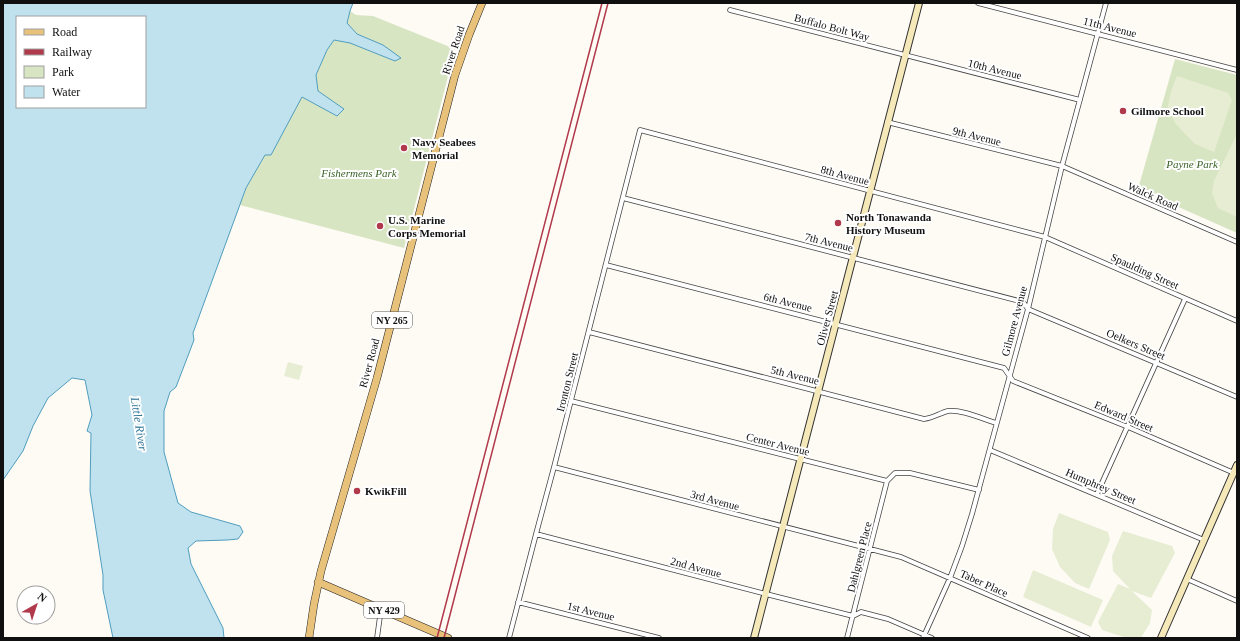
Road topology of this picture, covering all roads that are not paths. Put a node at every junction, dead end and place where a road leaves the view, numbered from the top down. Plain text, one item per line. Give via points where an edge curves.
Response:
1 (482, 3) edge
2 (919, 3) edge
3 (978, 3) edge
4 (1106, 3) edge
5 (730, 10) dead end
6 (1098, 34) junction
7 (905, 55) junction
8 (1237, 70) edge
9 (1080, 100) junction
10 (888, 122) junction
11 (640, 130) joint
12 (1062, 166) junction
13 (870, 191) junction
14 (623, 198) junction
15 (1045, 237) junction
16 (1237, 242) edge
17 (853, 257) junction
18 (606, 265) junction
19 (1185, 299) junction
20 (1028, 309) junction
21 (1237, 321) edge
22 (835, 324) junction
23 (589, 332) junction
24 (1156, 363) junction
25 (1009, 374) junction
26 (819, 391) junction
27 (1237, 397) edge
28 (571, 401) junction
29 (996, 423) junction
30 (1128, 427) junction
31 (990, 450) junction
32 (801, 459) junction
33 (1237, 465) edge
34 (554, 467) junction
35 (1234, 473) junction
36 (887, 481) junction
37 (978, 490) junction
38 (1097, 494) junction
39 (783, 527) junction
40 (536, 534) junction
41 (1204, 540) junction
42 (870, 549) junction
43 (950, 578) junction
44 (1187, 579) junction
45 (318, 582) junction
46 (766, 594) junction
47 (1237, 601) edge
48 (518, 602) junction
49 (381, 608) junction
50 (853, 616) junction
51 (924, 636) edge
52 (309, 638) edge
53 (377, 638) edge
54 (448, 638) edge
55 (510, 638) edge
56 (659, 638) edge
57 (754, 638) edge
58 (847, 638) edge
59 (932, 638) edge
60 (1088, 638) edge
61 (1161, 638) edge

1 - 45 main road, River Road / NY 265 via 456,75 377,378
2 - 7 main road, Oliver Street
3 - 6 street, 11th Avenue
4 - 6 street, Gilmore Avenue
5 - 7 street, Buffalo Bolt Way
6 - 8 street, 11th Avenue
6 - 9 street, Gilmore Avenue
7 - 9 street, 10th Avenue
7 - 10 main road, Oliver Street
9 - 12 street, Gilmore Avenue
10 - 12 street, 9th Avenue
10 - 13 main road, Oliver Street
11 - 13 street, 8th Avenue
11 - 14 street, Ironton Street
12 - 15 street, Gilmore Avenue
12 - 16 street, Walck Road
13 - 15 street, 8th Avenue
13 - 17 main road, Oliver Street
14 - 17 street, 7th Avenue
14 - 18 street, Ironton Street
15 - 19 street, Spaulding Street
15 - 20 street, Gilmore Avenue
17 - 20 street, 7th Avenue via 1023,302
17 - 22 main road, Oliver Street
18 - 22 street, 6th Avenue
18 - 23 street, Ironton Street
19 - 21 street, Spaulding Street
19 - 24 street
20 - 24 street, Oelkers Street
20 - 25 street, Gilmore Avenue
22 - 25 street, 6th Avenue via 1004,368
22 - 26 main road, Oliver Street
23 - 26 street, 5th Avenue
23 - 28 street, Ironton Street
24 - 27 street, Oelkers Street
24 - 30 street
25 - 29 street, Gilmore Avenue
25 - 30 street, Edward Street via 1013,381
26 - 29 street, 5th Avenue via 924,419 946,411 955,411
26 - 32 main road, Oliver Street
28 - 32 street, Center Avenue
28 - 34 street, Ironton Street
29 - 31 street, Gilmore Avenue
30 - 35 street, Edward Street
30 - 38 street
31 - 37 street, Gilmore Avenue
31 - 38 street, Humphrey Street
32 - 36 street, Center Avenue
32 - 39 main road, Oliver Street
33 - 35 main road
34 - 39 street, 3rd Avenue
34 - 40 street, Ironton Street
35 - 41 main road
36 - 37 street via 895,473 910,473
36 - 42 street, Dahlgreen Place
37 - 43 street, Gilmore Avenue
38 - 41 street, Humphrey Street
39 - 42 street, 3rd Avenue
39 - 46 main road, Oliver Street
40 - 46 street, 2nd Avenue
40 - 48 street, Ironton Street
41 - 44 main road
42 - 43 street, Taber Place via 901,557
42 - 50 street, Dahlgreen Place
43 - 51 street, Gilmore Avenue
43 - 60 street, Taber Place
44 - 47 street
44 - 61 main road
45 - 49 main road, NY 429
45 - 52 main road, River Road / NY 265
46 - 50 street, 2nd Avenue
46 - 57 main road, Oliver Street
48 - 55 street, Ironton Street
48 - 56 street, 1st Avenue
49 - 53 street
49 - 54 main road, NY 429
50 - 51 street, 2nd Avenue via 861,612 888,618
50 - 58 street, Dahlgreen Place
51 - 59 street, 2nd Avenue

